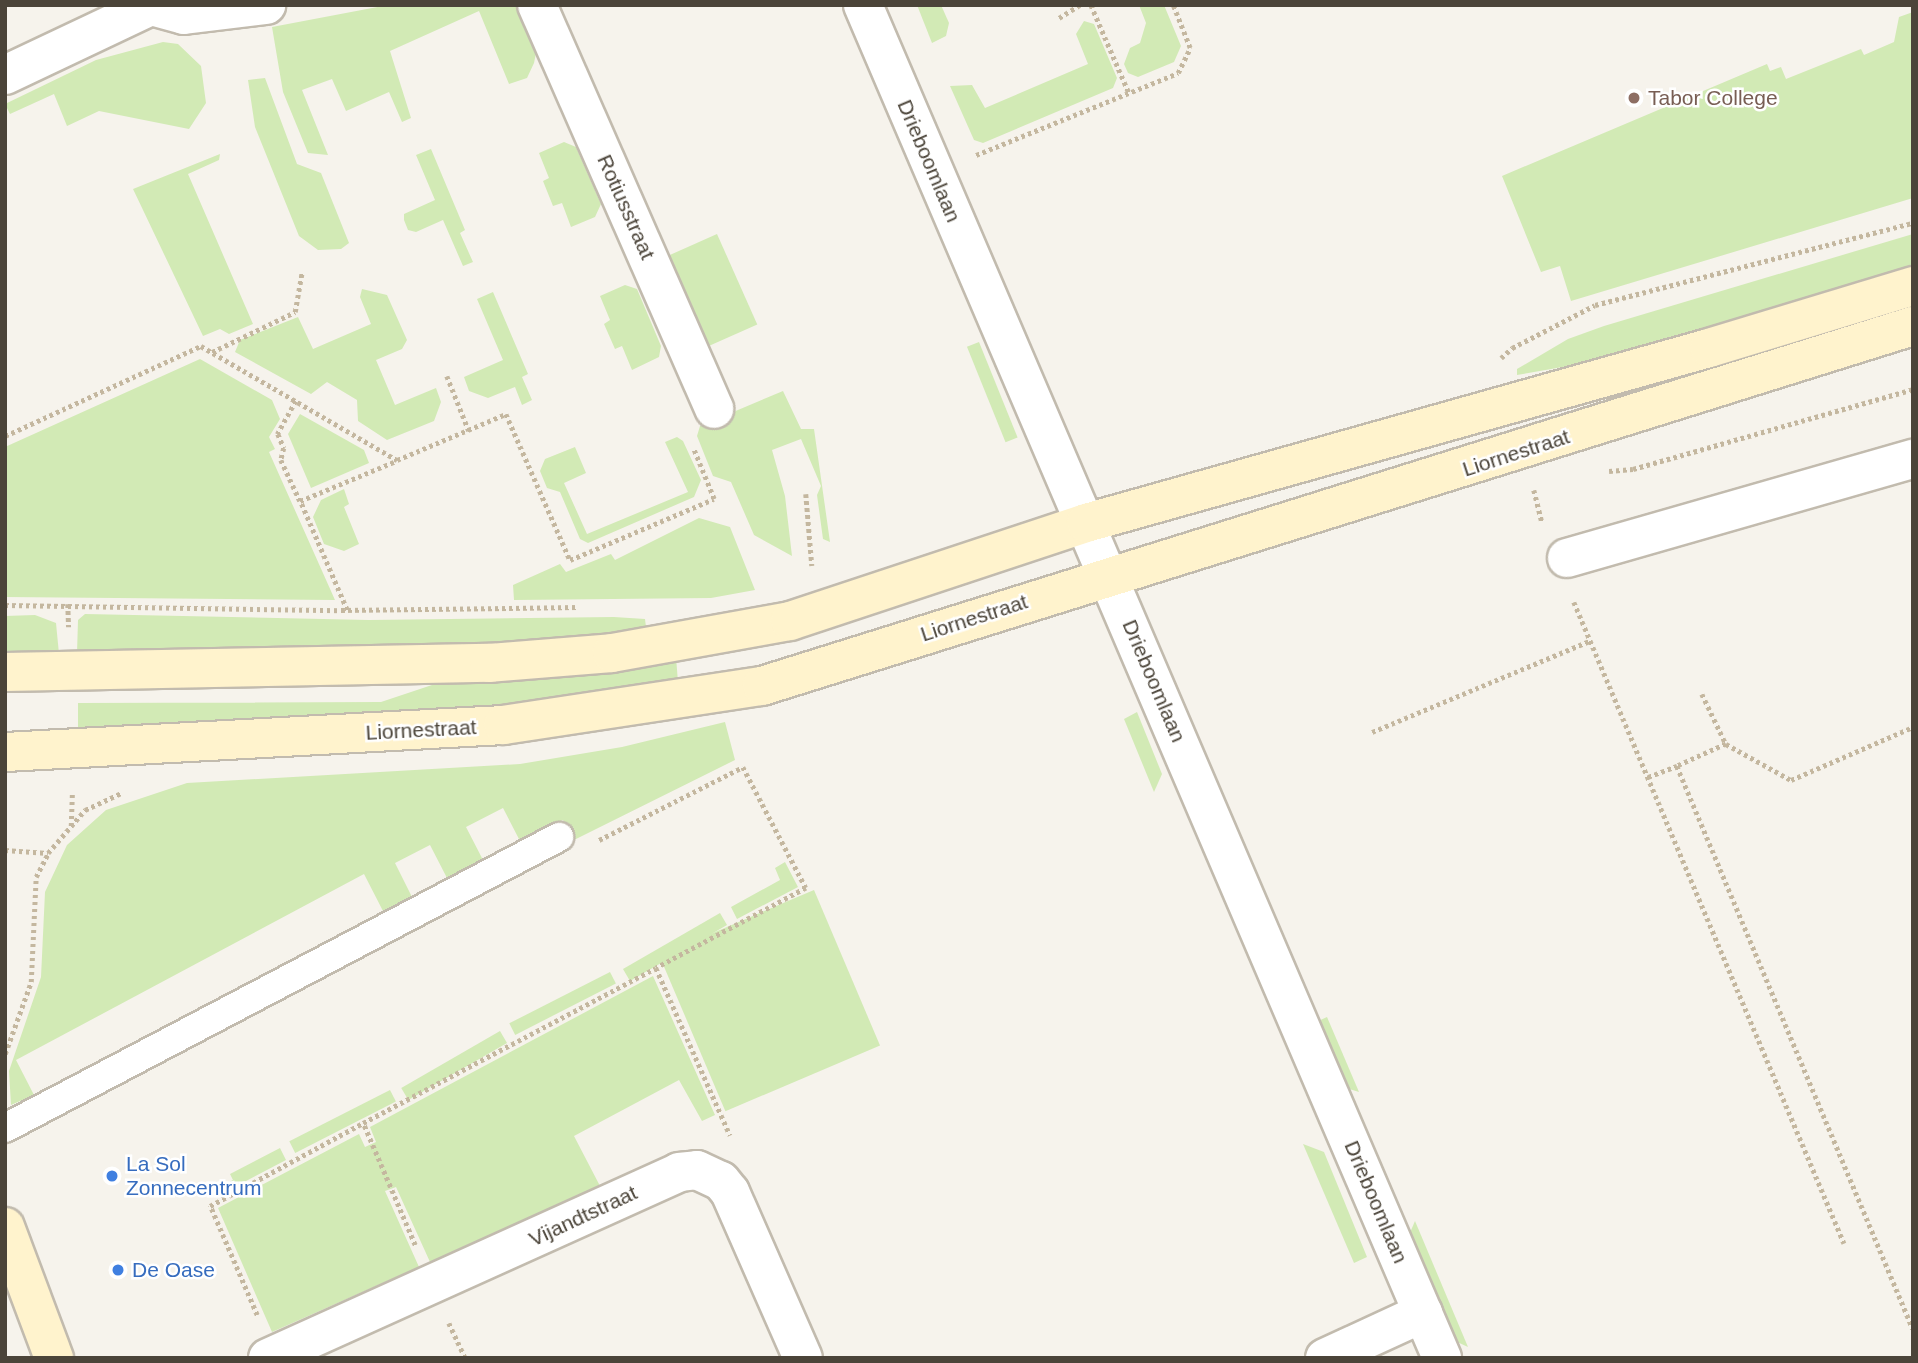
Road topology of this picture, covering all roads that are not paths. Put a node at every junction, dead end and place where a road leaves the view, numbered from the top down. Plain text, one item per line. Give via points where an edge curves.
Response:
1 (151, 5) edge
2 (266, 5) edge
3 (537, 5) edge
4 (863, 5) edge
5 (5, 75) edge
6 (1913, 286) edge
7 (1913, 326) edge
8 (714, 409) road end
9 (1913, 459) edge
10 (1086, 523) junction
11 (1555, 544) road end
12 (1109, 574) junction
13 (5, 672) edge
14 (5, 751) edge
15 (559, 837) road end
16 (5, 1128) edge
17 (5, 1227) edge
18 (1423, 1313) junction
19 (271, 1357) edge
20 (54, 1358) edge
21 (803, 1358) edge
22 (1325, 1358) edge
23 (1442, 1358) edge

1 - 2 street via 184,15
1 - 5 street
3 - 8 street, Rotiusstraat
4 - 10 street, Drieboomlaan
6 - 10 street
7 - 12 street, Liornestraat via 1451,473
9 - 11 street
10 - 12 street, Drieboomlaan
10 - 13 street via 790,621 612,653 489,663
12 - 14 street, Liornestraat via 762,686 503,726
12 - 18 street, Drieboomlaan
15 - 16 lane
17 - 20 street
18 - 22 street
18 - 23 street, Drieboomlaan
19 - 21 street, Vijandtstraat via 679,1172 697,1170 730,1192

